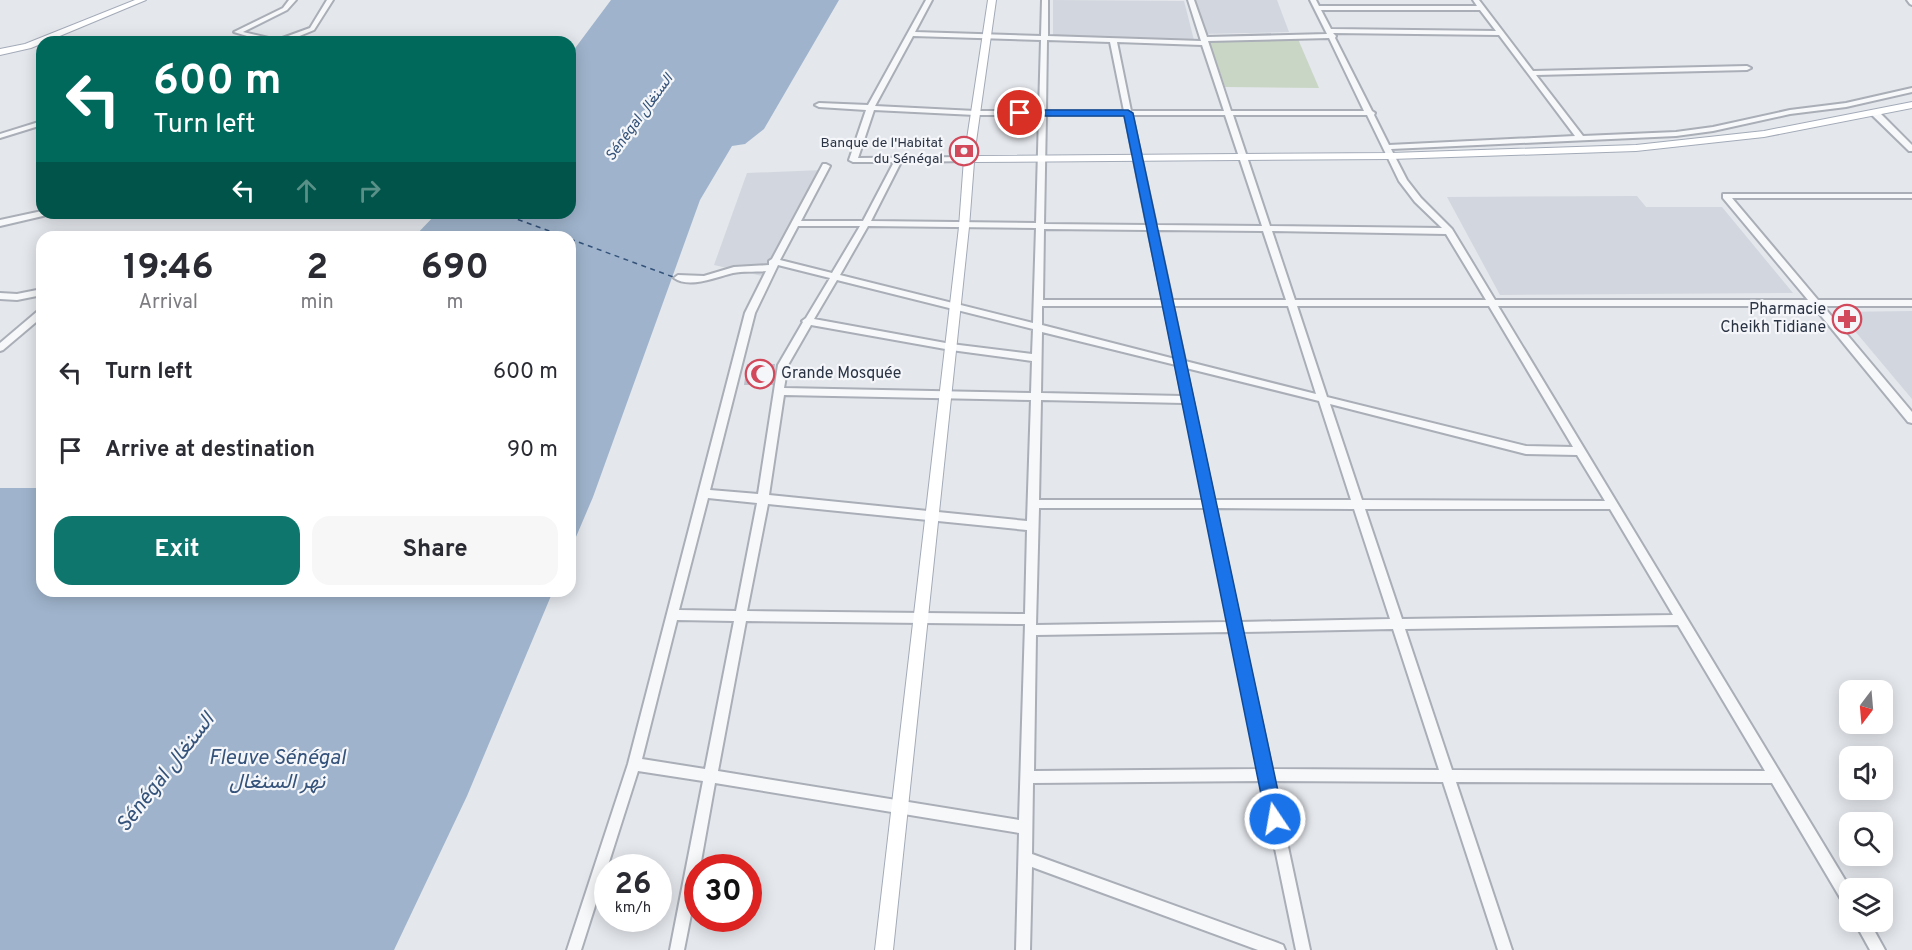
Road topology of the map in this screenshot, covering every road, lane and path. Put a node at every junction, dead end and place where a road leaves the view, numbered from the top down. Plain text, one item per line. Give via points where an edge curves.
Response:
1 (142, 0) edge
2 (293, 0) edge
3 (330, 0) edge
4 (929, 0) edge
5 (992, 0) edge
6 (1045, 0) edge
7 (1191, 0) edge
8 (1476, 0) edge
9 (1315, 4) edge
10 (1482, 8) junction
11 (1500, 33) junction
12 (910, 34) junction
13 (1331, 34) junction
14 (53, 36) edge
15 (253, 36) edge
16 (293, 36) edge
17 (987, 36) junction
18 (1044, 38) junction
19 (1113, 40) junction
20 (1204, 41) junction
21 (36, 43) edge
22 (0, 52) edge
23 (1747, 68) dead end
24 (1531, 73) junction
25 (1912, 90) edge
26 (819, 105) dead end
27 (1912, 105) edge
28 (871, 107) junction
29 (975, 113) junction
30 (1043, 113) junction
31 (1128, 113) junction
32 (1228, 113) junction
33 (1371, 113) junction
34 (1875, 113) junction
35 (36, 125) edge
36 (1656, 135) junction
37 (0, 136) edge
38 (1581, 139) junction
39 (1666, 146) junction
40 (1912, 149) edge
41 (1389, 151) junction
42 (1243, 157) junction
43 (1138, 158) junction
44 (899, 159) junction
45 (969, 159) junction
46 (1041, 159) junction
47 (826, 166) dead end
48 (1912, 196) edge
49 (36, 215) edge
50 (0, 223) edge
51 (797, 223) junction
52 (865, 225) junction
53 (964, 227) junction
54 (1040, 227) junction
55 (1152, 227) junction
56 (1266, 228) junction
57 (1449, 231) junction
58 (771, 265) junction
59 (834, 276) junction
60 (678, 278) dead end
61 (36, 293) edge
62 (0, 296) edge
63 (1038, 303) junction
64 (1291, 303) junction
65 (1494, 303) junction
66 (1815, 303) junction
67 (1912, 303) edge
68 (1168, 304) junction
69 (955, 306) junction
70 (36, 317) edge
71 (807, 321) junction
72 (1037, 327) junction
73 (951, 347) junction
74 (0, 348) edge
75 (1037, 358) junction
76 (1180, 362) junction
77 (780, 391) junction
78 (945, 396) junction
79 (1036, 398) junction
80 (1323, 399) junction
81 (1188, 400) junction
82 (1912, 419) edge
83 (1582, 451) junction
84 (703, 493) junction
85 (763, 499) junction
86 (1033, 504) junction
87 (1210, 504) junction
88 (1358, 504) junction
89 (1614, 505) junction
90 (932, 516) junction
91 (1033, 526) junction
92 (671, 615) junction
93 (741, 616) junction
94 (921, 617) junction
95 (1682, 620) junction
96 (1397, 624) junction
97 (1030, 625) junction
98 (1235, 627) junction
99 (634, 764) junction
100 (1266, 775) junction
101 (1447, 775) junction
102 (1027, 777) junction
103 (1775, 777) junction
104 (709, 778) junction
105 (900, 807) junction
106 (1026, 828) junction
107 (1025, 858) junction
108 (1839, 884) edge
109 (1867, 932) edge
110 (574, 950) edge
111 (677, 950) edge
112 (884, 950) edge
113 (1023, 950) edge
114 (1278, 950) edge
115 (1302, 950) edge
116 (1505, 950) edge
117 (1878, 950) edge

1 - 14 main road
2 - 15 street via 285,9 237,32
3 - 16 street via 312,29
4 - 12 street
5 - 17 main road
6 - 18 street
7 - 20 street
8 - 10 street
9 - 10 street
9 - 13 street
10 - 11 street
11 - 13 street
11 - 24 street
12 - 17 street
12 - 28 street
13 - 20 street
13 - 33 street
17 - 18 street
17 - 29 main road
18 - 19 street
18 - 30 street
19 - 20 street
19 - 31 street
20 - 32 street
21 - 22 main road
23 - 24 street
24 - 38 street
25 - 36 street via 1713,129
26 - 28 street
27 - 34 main road
28 - 29 street
28 - 44 street via 853,160
29 - 30 street
29 - 45 main road
30 - 31 street
30 - 46 street
31 - 32 street
31 - 43 street
32 - 33 street
32 - 42 street
33 - 41 street
34 - 39 main road via 1764,134
34 - 40 street
35 - 37 street
36 - 38 street
36 - 39 street
38 - 41 street
39 - 41 main road
41 - 42 main road
41 - 57 street via 1411,190
42 - 43 main road
42 - 56 street
43 - 46 main road
43 - 55 street
44 - 45 street
44 - 52 street
45 - 46 main road
45 - 53 main road
46 - 54 street
47 - 51 street
48 - 66 street via 1726,196
49 - 50 street
51 - 52 street
51 - 58 street
52 - 53 street
52 - 59 street
53 - 54 street
53 - 69 main road
54 - 55 street
54 - 63 street
55 - 56 street
55 - 68 street
56 - 57 street
56 - 64 street
57 - 65 street
58 - 59 street
58 - 60 street via 704,279
58 - 84 street via 750,313
59 - 69 street
59 - 71 street
61 - 62 street
63 - 68 street
63 - 72 street
64 - 65 street
64 - 68 street
64 - 80 street
65 - 66 street
65 - 83 street
66 - 67 street
66 - 82 street
68 - 76 street
69 - 72 street
69 - 73 main road
70 - 74 street
71 - 73 street
71 - 77 street via 783,365
72 - 75 street
72 - 76 street
73 - 75 street
73 - 78 main road
75 - 79 street
76 - 80 street
76 - 81 street
77 - 78 street
77 - 85 street
78 - 79 street
78 - 90 main road
79 - 81 street
79 - 86 street
80 - 83 street via 1526,450
80 - 88 street
81 - 87 street
83 - 89 street
84 - 85 street
84 - 92 street
85 - 90 street
85 - 93 street
86 - 87 street
86 - 91 street
87 - 88 street
87 - 98 street
88 - 89 street
88 - 96 street
89 - 95 street
90 - 91 street
90 - 94 main road
91 - 97 street
92 - 93 street
92 - 99 street
93 - 94 street
93 - 104 street
94 - 97 street
94 - 105 main road
95 - 96 street
95 - 103 street
96 - 98 street
96 - 101 street
97 - 98 street
97 - 102 street
98 - 100 street
99 - 104 street
99 - 110 street
100 - 101 street
100 - 102 street
100 - 115 street
101 - 103 street
101 - 116 street
102 - 106 street
103 - 108 street
104 - 105 street
104 - 111 street
105 - 106 street
105 - 112 main road
106 - 107 street
107 - 113 street
107 - 114 street
109 - 117 street

